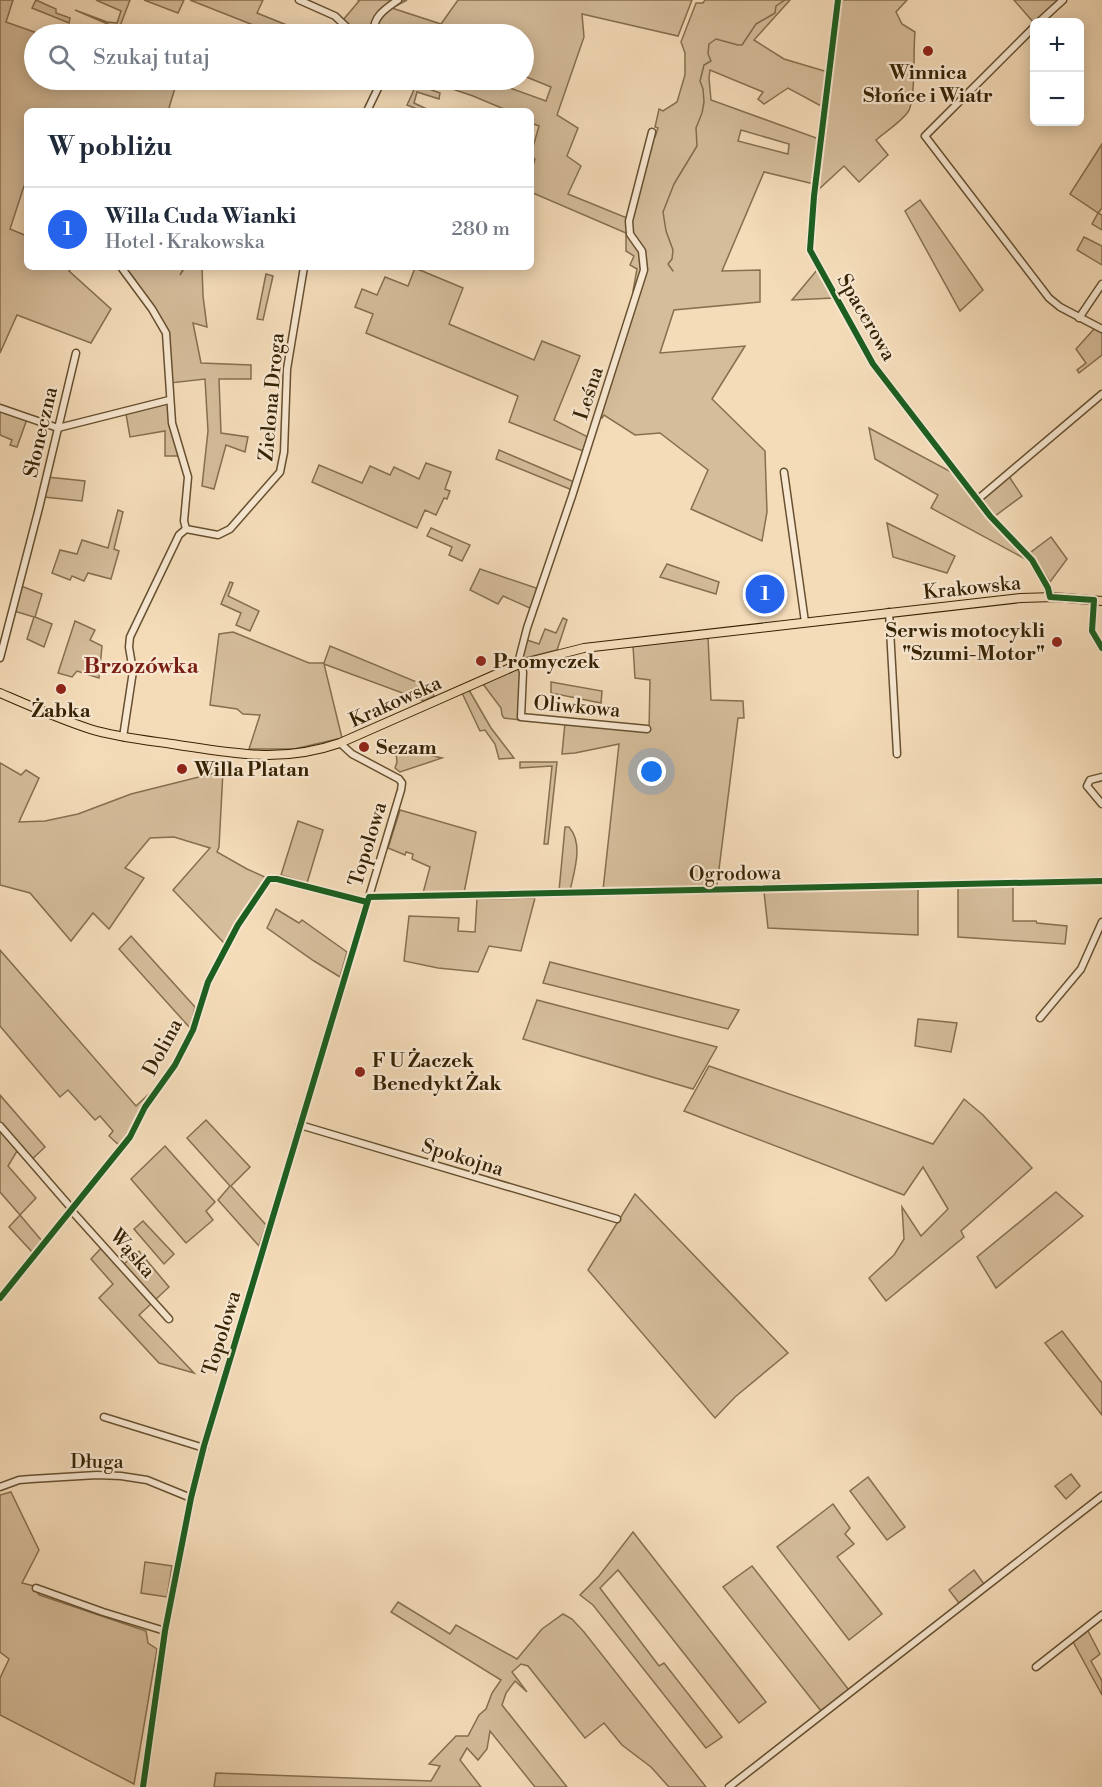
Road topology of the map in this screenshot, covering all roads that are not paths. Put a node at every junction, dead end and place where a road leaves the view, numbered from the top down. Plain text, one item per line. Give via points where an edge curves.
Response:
1 (299, 0) edge
2 (398, 0) edge
3 (838, 0) edge
4 (1063, 0) edge
5 (1044, 18) edge
6 (343, 24) edge
7 (375, 24) edge
8 (1030, 32) edge
9 (377, 90) edge
10 (368, 108) edge
11 (652, 132) dead end
12 (123, 270) edge
13 (304, 270) edge
14 (1102, 284) edge
15 (1079, 318) junction
16 (1102, 329) edge
17 (76, 353) dead end
18 (1102, 394) edge
19 (169, 400) junction
20 (0, 408) edge
21 (58, 428) junction
22 (784, 472) dead end
23 (977, 500) junction
24 (186, 528) junction
25 (1050, 597) junction
26 (1098, 600) edge
27 (889, 612) junction
28 (805, 621) junction
29 (1102, 648) edge
30 (0, 658) edge
31 (521, 664) junction
32 (0, 693) edge
33 (647, 729) dead end
34 (123, 737) junction
35 (340, 743) junction
36 (897, 754) dead end
37 (1102, 777) edge
38 (1102, 804) edge
39 (1102, 881) edge
40 (368, 899) junction
41 (1102, 922) edge
42 (1041, 1018) dead end
43 (300, 1125) junction
44 (0, 1126) edge
45 (72, 1209) junction
46 (616, 1220) dead end
47 (0, 1298) edge
48 (169, 1319) dead end
49 (104, 1417) dead end
50 (204, 1448) junction
51 (0, 1487) edge
52 (1102, 1496) edge
53 (191, 1498) junction
54 (36, 1588) dead end
55 (1102, 1615) edge
56 (165, 1631) junction
57 (1036, 1666) dead end
58 (142, 1787) edge
59 (729, 1787) edge

1 - 6 street
2 - 7 street via 377,17
3 - 23 street, Spacerowa via 810,250 873,364
4 - 5 street
8 - 15 street via 925,136 1049,298
9 - 10 street
11 - 31 street, Leśna via 629,221 630,234 642,251 644,270 527,628
12 - 19 street via 166,333
13 - 24 street, Zielona Droga via 287,369 280,472 230,530 218,535
14 - 15 street
15 - 16 street
17 - 21 street, Słoneczna
18 - 23 street
19 - 21 street
19 - 24 street via 188,477
20 - 21 street
21 - 30 street, Słoneczna
22 - 28 street
23 - 25 street, Spacerowa via 1032,560
24 - 34 street via 130,637 133,671
25 - 26 main road, Krakowska
25 - 27 main road, Krakowska
26 - 29 street via 1093,634
27 - 28 main road, Krakowska
27 - 36 street
28 - 31 main road, Krakowska via 603,644
31 - 33 street, Oliwkowa via 521,717
31 - 35 main road, Krakowska
32 - 34 main road, Krakowska via 90,729
34 - 35 main road, Krakowska via 269,757
35 - 40 street, Topolowa via 402,783
37 - 38 street via 1090,780 1087,786
39 - 40 street, Ogrodowa
40 - 43 street, Topolowa
40 - 45 street, Dolina via 269,879 238,925 208,982 193,1030 175,1065 145,1107 130,1137
41 - 42 street via 1082,969
43 - 46 street, Spokojna
43 - 50 street, Topolowa
44 - 45 street, Wąska
45 - 47 street, Dolina
45 - 48 street, Wąska
49 - 50 street
50 - 53 street, Topolowa
51 - 53 street, Długa via 26,1479 111,1475 147,1480
52 - 59 street
53 - 56 street, Topolowa
54 - 56 street
55 - 57 street
56 - 58 street, Topolowa

